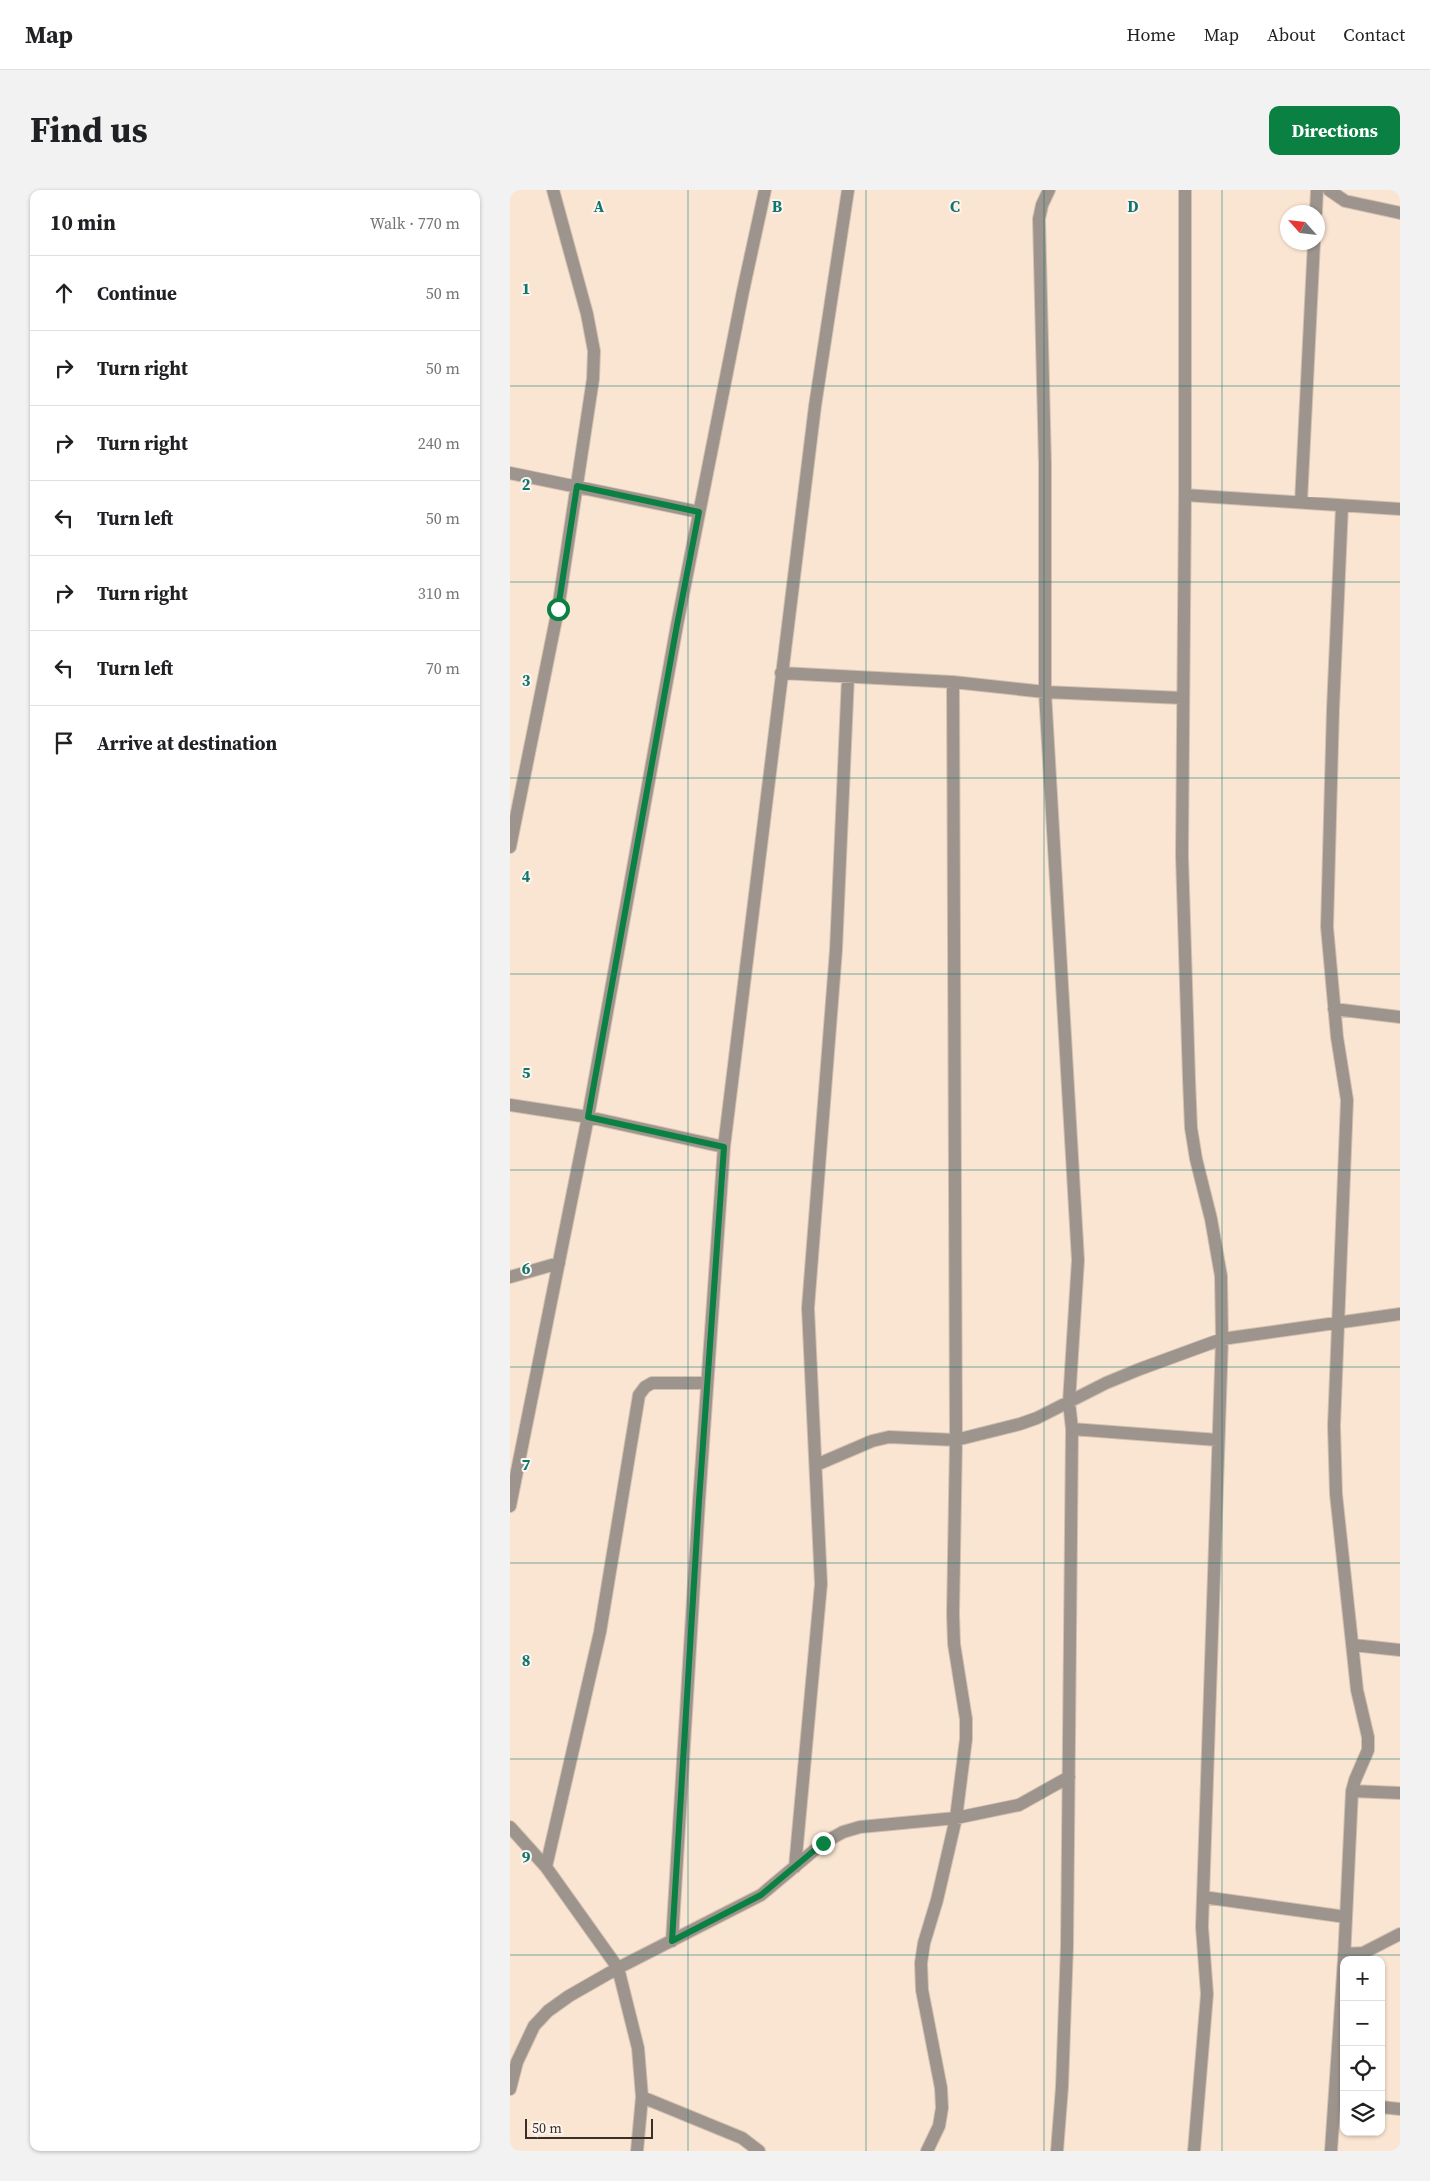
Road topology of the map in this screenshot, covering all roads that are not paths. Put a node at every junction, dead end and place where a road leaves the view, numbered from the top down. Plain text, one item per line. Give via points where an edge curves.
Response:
1 (553, 190) edge
2 (765, 190) edge
3 (848, 190) edge
4 (1049, 190) edge
5 (1185, 190) edge
6 (1317, 190) edge
7 (1329, 190) edge
8 (1316, 205) edge
9 (1400, 213) edge
10 (1314, 250) edge
11 (510, 473) edge
12 (577, 486) junction
13 (1185, 495) junction
14 (1301, 502) junction
15 (1342, 506) junction
16 (1400, 509) edge
17 (699, 512) junction
18 (781, 673) junction
19 (848, 676) junction
20 (953, 682) junction
21 (1045, 692) junction
22 (1183, 698) junction
23 (510, 847) edge
24 (1334, 1009) junction
25 (1400, 1018) edge
26 (510, 1105) edge
27 (588, 1117) junction
28 (724, 1147) junction
29 (559, 1263) junction
30 (510, 1277) edge
31 (1400, 1314) edge
32 (1338, 1321) junction
33 (1222, 1339) junction
34 (707, 1383) junction
35 (1069, 1402) junction
36 (1072, 1429) junction
37 (956, 1440) junction
38 (1218, 1440) junction
39 (816, 1465) junction
40 (510, 1506) edge
41 (1353, 1646) junction
42 (1400, 1650) edge
43 (1069, 1777) junction
44 (1352, 1791) junction
45 (1400, 1793) edge
46 (956, 1818) junction
47 (510, 1827) edge
48 (546, 1867) junction
49 (794, 1867) junction
50 (1202, 1896) junction
51 (1346, 1917) junction
52 (1400, 1934) edge
53 (672, 1941) junction
54 (1344, 1956) edge
55 (1350, 1956) edge
56 (618, 1968) junction
57 (1343, 2001) edge
58 (510, 2089) edge
59 (642, 2097) junction
60 (1339, 2103) edge
61 (1385, 2107) edge
62 (1400, 2109) edge
63 (637, 2151) edge
64 (759, 2151) edge
65 (927, 2151) edge
66 (1057, 2151) edge
67 (1194, 2151) edge
68 (1331, 2151) edge

1 - 12 street via 594,351 593,379
2 - 17 street
3 - 18 street via 815,406
4 - 21 street via 1040,219
5 - 13 street
6 - 8 street
7 - 9 street via 1345,201
10 - 14 street
11 - 12 street
12 - 17 street
12 - 23 street via 558,609
13 - 14 street
13 - 22 street
14 - 15 street
15 - 16 street
15 - 24 street via 1327,927
17 - 27 street
18 - 19 street
18 - 28 street
19 - 20 street
19 - 39 street via 836,950 808,1308
20 - 21 street
20 - 37 street
21 - 22 street
21 - 35 street via 1078,1260
22 - 33 street via 1182,856 1191,1128 1222,1276
24 - 25 street
24 - 32 street via 1347,1100
26 - 27 street
27 - 28 street
27 - 29 street
28 - 34 street
29 - 30 street
29 - 40 street
31 - 32 street
32 - 33 street
32 - 41 street via 1334,1426 1336,1494
33 - 35 street via 1106,1383
33 - 38 street
34 - 48 street via 652,1383 639,1395 600,1632
34 - 53 street
35 - 36 street
35 - 37 street via 1020,1424
36 - 38 street
36 - 43 street
37 - 39 street via 889,1437
37 - 46 street via 952,1578 954,1644 966,1719 966,1739
38 - 50 street
39 - 49 street via 821,1584
41 - 42 street
41 - 44 street via 1368,1750
43 - 46 street via 1019,1805
43 - 66 street via 1067,1946
44 - 45 street
44 - 51 street
46 - 49 street via 860,1827 843,1832 823,1843
46 - 65 street via 921,1963 922,1990 942,2108 939,2126
47 - 48 street
48 - 56 street
49 - 53 street via 761,1895
50 - 51 street
50 - 67 street via 1207,1994
51 - 54 street
52 - 55 street
53 - 56 street
56 - 58 street via 569,1996 534,2026 517,2062
56 - 59 street via 638,2048
57 - 60 street
59 - 63 street
59 - 64 street via 742,2138
60 - 68 street
61 - 62 street

